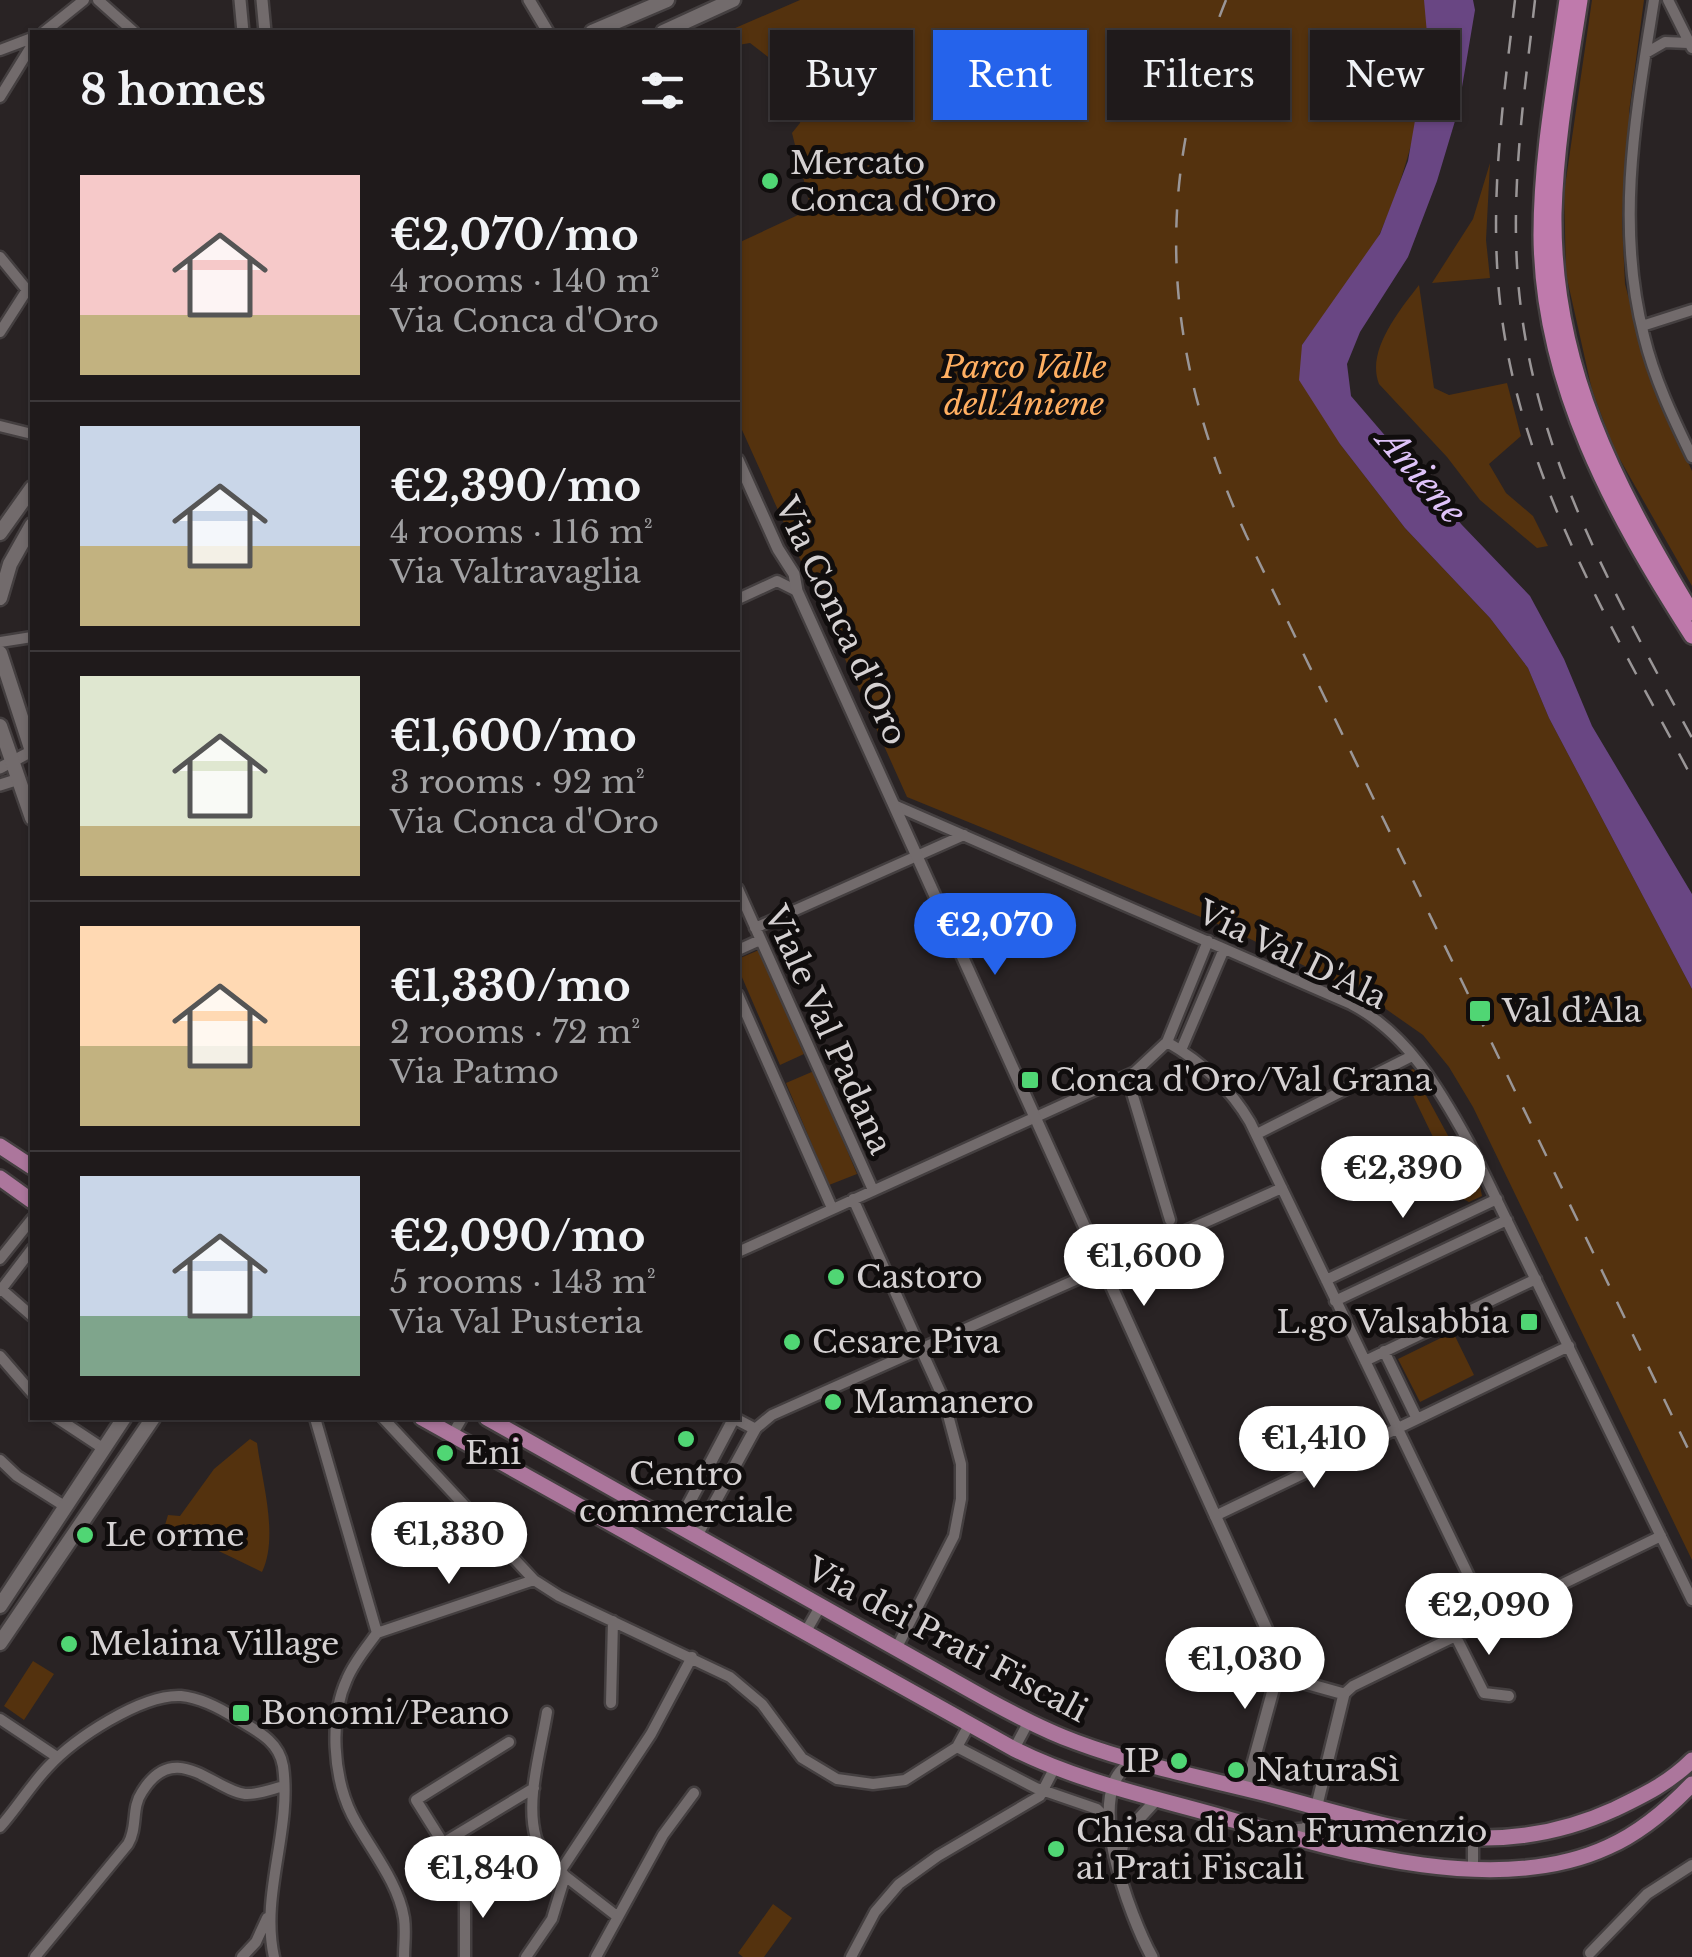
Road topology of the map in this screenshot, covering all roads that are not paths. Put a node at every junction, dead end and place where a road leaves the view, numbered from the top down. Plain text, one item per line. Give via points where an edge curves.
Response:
1 (84, 0) edge
2 (98, 0) edge
3 (240, 0) edge
4 (262, 0) edge
5 (528, 0) edge
6 (668, 0) edge
7 (734, 0) edge
8 (1567, 0) edge
9 (1580, 0) edge
10 (1654, 0) edge
11 (1668, 0) edge
12 (46, 30) edge
13 (132, 30) edge
14 (243, 30) edge
15 (265, 30) edge
16 (547, 30) edge
17 (597, 30) edge
18 (667, 30) edge
19 (30, 42) edge
20 (30, 45) edge
21 (1690, 46) edge
22 (0, 50) edge
23 (1646, 52) junction
24 (0, 97) edge
25 (0, 257) edge
26 (1692, 310) edge
27 (1642, 326) junction
28 (0, 332) edge
29 (0, 426) edge
30 (30, 434) edge
31 (1692, 457) edge
32 (740, 464) edge
33 (30, 491) edge
34 (30, 529) edge
35 (0, 534) edge
36 (778, 549) junction
37 (777, 581) junction
38 (796, 591) junction
39 (0, 598) edge
40 (740, 598) edge
41 (1692, 612) edge
42 (1692, 636) edge
43 (30, 637) edge
44 (0, 642) edge
45 (0, 652) edge
46 (0, 726) edge
47 (30, 745) edge
48 (30, 752) edge
49 (6, 765) edge
50 (19, 779) junction
51 (0, 785) edge
52 (894, 805) junction
53 (30, 812) edge
54 (964, 835) junction
55 (916, 854) junction
56 (740, 894) edge
57 (750, 916) junction
58 (740, 921) edge
59 (755, 928) junction
60 (760, 940) junction
61 (1208, 942) junction
62 (740, 949) edge
63 (1224, 949) junction
64 (740, 1000) edge
65 (1167, 1042) junction
66 (1181, 1050) junction
67 (1412, 1056) junction
68 (1127, 1076) junction
69 (1036, 1119) junction
70 (1256, 1134) junction
71 (0, 1146) edge
72 (30, 1167) edge
73 (0, 1178) edge
74 (1282, 1188) junction
75 (873, 1190) junction
76 (30, 1196) edge
77 (853, 1199) junction
78 (1496, 1199) junction
79 (832, 1208) junction
80 (1170, 1220) dead end
81 (1507, 1220) junction
82 (30, 1222) edge
83 (740, 1251) edge
84 (30, 1252) edge
85 (0, 1259) edge
86 (1102, 1266) junction
87 (1536, 1278) junction
88 (1326, 1280) junction
89 (0, 1289) edge
90 (1335, 1301) junction
91 (30, 1314) edge
92 (1569, 1346) junction
93 (921, 1348) junction
94 (1384, 1351) junction
95 (0, 1356) edge
96 (1364, 1361) junction
97 (30, 1391) edge
98 (1418, 1419) junction
99 (61, 1420) edge
100 (123, 1420) edge
101 (151, 1420) edge
102 (316, 1420) edge
103 (385, 1420) edge
104 (426, 1420) edge
105 (461, 1420) edge
106 (491, 1420) edge
107 (733, 1420) edge
108 (738, 1420) edge
109 (755, 1429) junction
110 (1397, 1429) junction
111 (452, 1435) junction
112 (104, 1449) junction
113 (0, 1460) edge
114 (66, 1507) junction
115 (1216, 1516) junction
116 (678, 1524) junction
117 (697, 1535) junction
118 (1661, 1536) junction
119 (534, 1580) junction
120 (1691, 1594) edge
121 (822, 1605) junction
122 (0, 1606) edge
123 (1490, 1620) junction
124 (613, 1622) junction
125 (805, 1633) junction
126 (377, 1634) junction
127 (1456, 1637) junction
128 (0, 1643) edge
129 (897, 1647) junction
130 (692, 1657) junction
131 (1276, 1675) junction
132 (1344, 1694) junction
133 (1509, 1696) dead end
134 (610, 1703) dead end
135 (547, 1712) dead end
136 (0, 1719) edge
137 (1029, 1721) junction
138 (969, 1725) junction
139 (509, 1742) dead end
140 (956, 1747) junction
141 (1014, 1750) junction
142 (57, 1758) junction
143 (1692, 1760) edge
144 (1139, 1761) junction
145 (1055, 1768) junction
146 (1692, 1784) edge
147 (284, 1786) junction
148 (534, 1788) junction
149 (1114, 1788) junction
150 (1246, 1789) junction
151 (1044, 1791) junction
152 (694, 1793) dead end
153 (1164, 1801) junction
154 (1316, 1807) junction
155 (1110, 1821) junction
156 (0, 1827) edge
157 (1275, 1832) junction
158 (1473, 1840) junction
159 (1692, 1865) edge
160 (1473, 1869) junction
161 (1119, 1872) junction
162 (563, 1873) junction
163 (464, 1885) dead end
164 (270, 1912) junction
165 (618, 1917) junction
166 (1590, 1952) dead end
167 (35, 1957) edge
168 (242, 1957) edge
169 (274, 1957) edge
170 (404, 1957) edge
171 (465, 1957) edge
172 (526, 1957) edge
173 (596, 1957) edge
174 (851, 1957) edge
175 (1152, 1957) edge

1 - 12 street
2 - 13 street
3 - 14 street
4 - 15 street
5 - 16 street
6 - 17 main road
7 - 18 main road
8 - 42 highway via 1544,174 1542,262 1551,329 1591,457
9 - 41 highway via 1556,177 1560,312 1600,445
10 - 23 street
11 - 21 street
19 - 22 street
20 - 24 street
21 - 23 street via 1665,42
23 - 27 street via 1628,222
25 - 28 street via 28,290
26 - 27 street
27 - 31 street
29 - 30 street
32 - 36 street, Via Conca d'Oro
33 - 35 main road
34 - 39 main road
36 - 37 street
36 - 38 street, Via Conca d'Oro
37 - 38 street
37 - 40 street
38 - 52 street, Via Conca d'Oro
43 - 44 street
45 - 47 main road
46 - 49 main road
48 - 49 street
49 - 50 main road
50 - 51 street
50 - 53 main road
52 - 54 street, Via Val D'Ala
52 - 55 street, Via Conca d'Oro
54 - 55 street
54 - 61 street, Via Val D'Ala
55 - 59 street
55 - 69 street
56 - 57 street, Viale Val Padana
57 - 58 street
57 - 59 street, Viale Val Padana
59 - 60 street, Viale Val Padana
60 - 62 street
60 - 75 street, Viale Val Padana
61 - 63 street, Via Val D'Ala
61 - 65 street
63 - 66 street
63 - 67 street, Via Val D'Ala via 1358,1008
64 - 79 street
65 - 66 street
65 - 68 street
66 - 70 street via 1229,1090
67 - 70 street
67 - 78 street, Via Val D'Ala via 1446,1104
68 - 69 street
68 - 80 street
69 - 75 street
69 - 86 street
70 - 74 street
71 - 72 main road
73 - 76 main road
74 - 86 street
74 - 88 street
75 - 77 street
77 - 79 street
77 - 93 street
78 - 81 street, Via Val D'Ala
78 - 88 street
79 - 83 street
81 - 87 street, Via Val D'Ala
81 - 90 street
82 - 85 street
84 - 89 street
86 - 93 street
86 - 115 street
87 - 92 street, Via Val D'Ala
87 - 94 street
88 - 90 street
89 - 91 street
90 - 96 street
92 - 98 street
92 - 118 street, Via Val D'Ala
93 - 109 street via 772,1415
93 - 129 street via 954,1431 960,1512 949,1550
94 - 96 street
94 - 98 street
95 - 97 street
96 - 110 street
98 - 110 street
99 - 112 street
100 - 112 main road
101 - 128 main road
102 - 126 street
103 - 119 street
104 - 111 main road, Via dei Prati Fiscali
105 - 111 street
106 - 116 main road, Via dei Prati Fiscali
107 - 116 street
108 - 109 street
109 - 117 street
110 - 115 street
110 - 123 street
111 - 125 main road, Via dei Prati Fiscali
112 - 114 main road
113 - 114 street
114 - 122 main road
115 - 131 street via 1281,1661
116 - 117 main road, Via dei Prati Fiscali
117 - 121 main road, Via dei Prati Fiscali
118 - 120 street, Via Val D'Ala
118 - 123 street
119 - 124 street
119 - 126 street
121 - 125 street
121 - 129 main road, Via dei Prati Fiscali
123 - 127 street
124 - 130 street
124 - 134 street
125 - 138 main road, Via dei Prati Fiscali
126 - 170 street via 342,1691 338,1770 348,1807 399,1901
127 - 132 street
127 - 133 street via 1484,1693
129 - 137 main road, Via dei Prati Fiscali
130 - 140 street via 746,1688 798,1753 836,1779 899,1782
130 - 162 street
131 - 132 street
131 - 150 street
132 - 154 street
135 - 148 street
136 - 142 street
137 - 141 street
137 - 144 main road, Via dei Prati Fiscali
138 - 140 street
138 - 141 main road, Via dei Prati Fiscali
139 - 148 street via 416,1800 444,1843
140 - 151 street
141 - 145 main road, Via dei Prati Fiscali
142 - 147 street via 132,1709 188,1697 272,1742 283,1762
142 - 156 street
143 - 158 main road, Via dei Prati Fiscali via 1658,1788 1584,1822
144 - 149 street via 1124,1767
144 - 150 main road, Via dei Prati Fiscali
145 - 149 main road, Via dei Prati Fiscali
145 - 151 street
146 - 160 main road, Via dei Prati Fiscali via 1647,1824 1593,1853
147 - 164 street
147 - 167 street via 244,1794 187,1769 154,1778 138,1798 131,1840
148 - 162 street via 536,1838
149 - 153 main road, Via dei Prati Fiscali
149 - 155 street
150 - 154 main road, Via dei Prati Fiscali
151 - 155 street via 1098,1809
151 - 174 street via 899,1884 874,1912
152 - 165 street
153 - 157 main road, Via dei Prati Fiscali
153 - 161 street via 1125,1834
154 - 157 street via 1306,1828
154 - 158 main road, Via dei Prati Fiscali via 1403,1831
155 - 161 street
157 - 160 main road, Via dei Prati Fiscali via 1416,1864
158 - 160 street
159 - 166 street via 1647,1894
161 - 175 street
162 - 165 street
162 - 172 street via 552,1919
163 - 171 street
164 - 168 street
164 - 169 street
165 - 173 street

